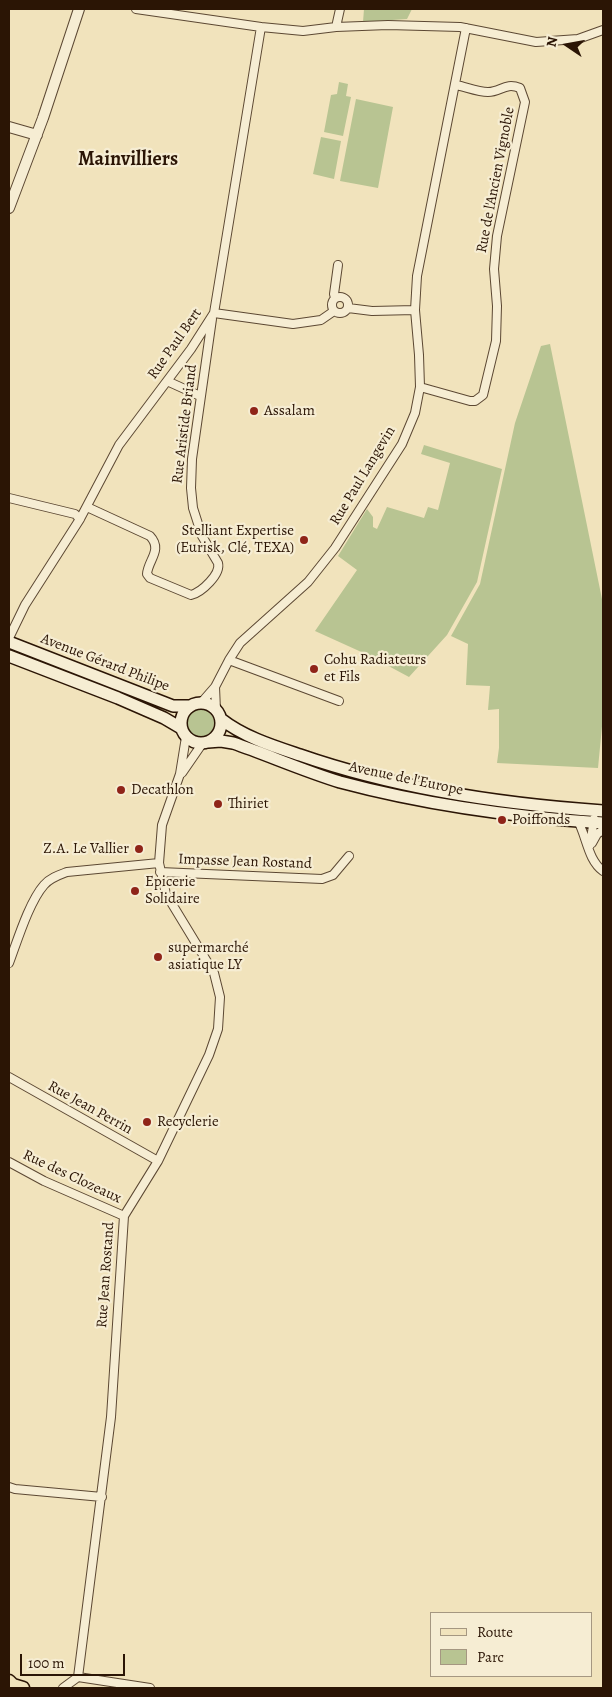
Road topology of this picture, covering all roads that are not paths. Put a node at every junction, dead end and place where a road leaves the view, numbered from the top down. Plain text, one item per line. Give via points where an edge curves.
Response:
1 (79, 9) edge
2 (136, 9) edge
3 (340, 9) edge
4 (261, 27) junction
5 (336, 27) junction
6 (466, 28) junction
7 (603, 30) edge
8 (456, 85) junction
9 (9, 127) edge
10 (37, 135) junction
11 (9, 208) edge
12 (338, 266) dead end
13 (335, 298) junction
14 (348, 308) junction
15 (415, 310) junction
16 (334, 311) junction
17 (213, 315) junction
18 (191, 349) junction
19 (208, 354) junction
20 (167, 382) junction
21 (420, 387) junction
22 (200, 396) junction
23 (9, 498) edge
24 (87, 507) junction
25 (80, 519) junction
26 (9, 638) edge
27 (9, 642) edge
28 (9, 656) edge
29 (229, 660) junction
30 (215, 687) junction
31 (339, 701) dead end
32 (196, 704) junction
33 (218, 715) junction
34 (183, 733) junction
35 (205, 743) junction
36 (180, 774) junction
37 (601, 809) edge
38 (578, 821) junction
39 (600, 824) edge
40 (589, 850) junction
41 (349, 856) dead end
42 (158, 863) junction
43 (160, 872) junction
44 (603, 872) edge
45 (9, 963) edge
46 (9, 1077) edge
47 (158, 1161) junction
48 (9, 1162) edge
49 (124, 1216) junction
50 (9, 1486) edge
51 (102, 1497) junction
52 (78, 1677) junction
53 (9, 1681) edge
54 (23, 1688) edge
55 (63, 1688) edge
56 (150, 1688) edge

1 - 10 street
2 - 4 street
3 - 5 street
4 - 5 street via 303,31
4 - 17 street, Rue Paul Bert
5 - 6 street via 420,25
6 - 7 street via 536,42 578,39
6 - 8 street, Rue Paul Langevin
8 - 15 street, Rue Paul Langevin via 417,276
8 - 21 street, Rue de l'Ancien Vignoble via 490,92 513,85 520,88 524,102 497,236 494,269 496,341 483,395 475,401
9 - 10 street
10 - 11 street
12 - 13 street
13 - 14 street via 345,298
13 - 16 street
14 - 15 street
14 - 16 street via 341,313
15 - 21 street, Rue Paul Langevin
16 - 17 street via 321,320 293,324
17 - 18 street, Rue Paul Bert
17 - 19 street, Rue Aristide Briand
18 - 19 street via 198,348
18 - 20 street, Rue Paul Bert
19 - 22 street, Rue Aristide Briand
20 - 22 street
20 - 24 street, Rue Paul Bert via 119,445
21 - 29 street, Rue Paul Langevin via 415,413 402,444 335,548 308,582 240,643
22 - 24 street, Rue Aristide Briand via 191,498 202,536 219,567 201,590 188,594 150,578 147,570 156,548 154,540
23 - 25 street via 75,514
24 - 25 street, Rue Paul Bert
25 - 26 street, Rue Paul Bert via 25,605
27 - 32 main road, Avenue Gérard Philipe via 173,706
28 - 34 main road, Avenue Gérard Philipe via 164,718
29 - 30 street, Rue Paul Langevin
29 - 31 street
30 - 32 street, Rue Paul Langevin
30 - 33 street, Rue Paul Langevin
32 - 33 main road via 212,706
32 - 34 main road via 182,715
33 - 35 main road via 220,731 213,740
33 - 37 main road, Avenue de l'Europe via 256,739 342,769 421,788 514,804
34 - 35 main road via 196,743
34 - 36 street, Rue Jean Rostand
35 - 36 street, Rue Jean Rostand
35 - 38 main road, Avenue de l'Europe via 233,743 339,781 407,797 513,815
36 - 42 street, Rue Jean Rostand via 162,825
37 - 39 street
38 - 39 main road, Avenue de l'Europe
38 - 40 street
39 - 40 street
39 - 40 street
40 - 44 street
41 - 43 street, Impasse Jean Rostand via 333,875 322,879
42 - 43 street, Rue Jean Rostand
42 - 45 street via 67,872 57,876 44,885 34,901
43 - 47 street, Rue Jean Rostand via 166,894 214,973 220,1011 210,1055
46 - 47 street, Rue Jean Perrin
47 - 49 street, Rue Jean Rostand
48 - 49 street, Rue des Clozeaux
49 - 51 street, Rue Jean Rostand via 111,1417
50 - 51 street
51 - 52 street, Rue Jean Rostand
52 - 55 street
52 - 56 street
53 - 54 main road

